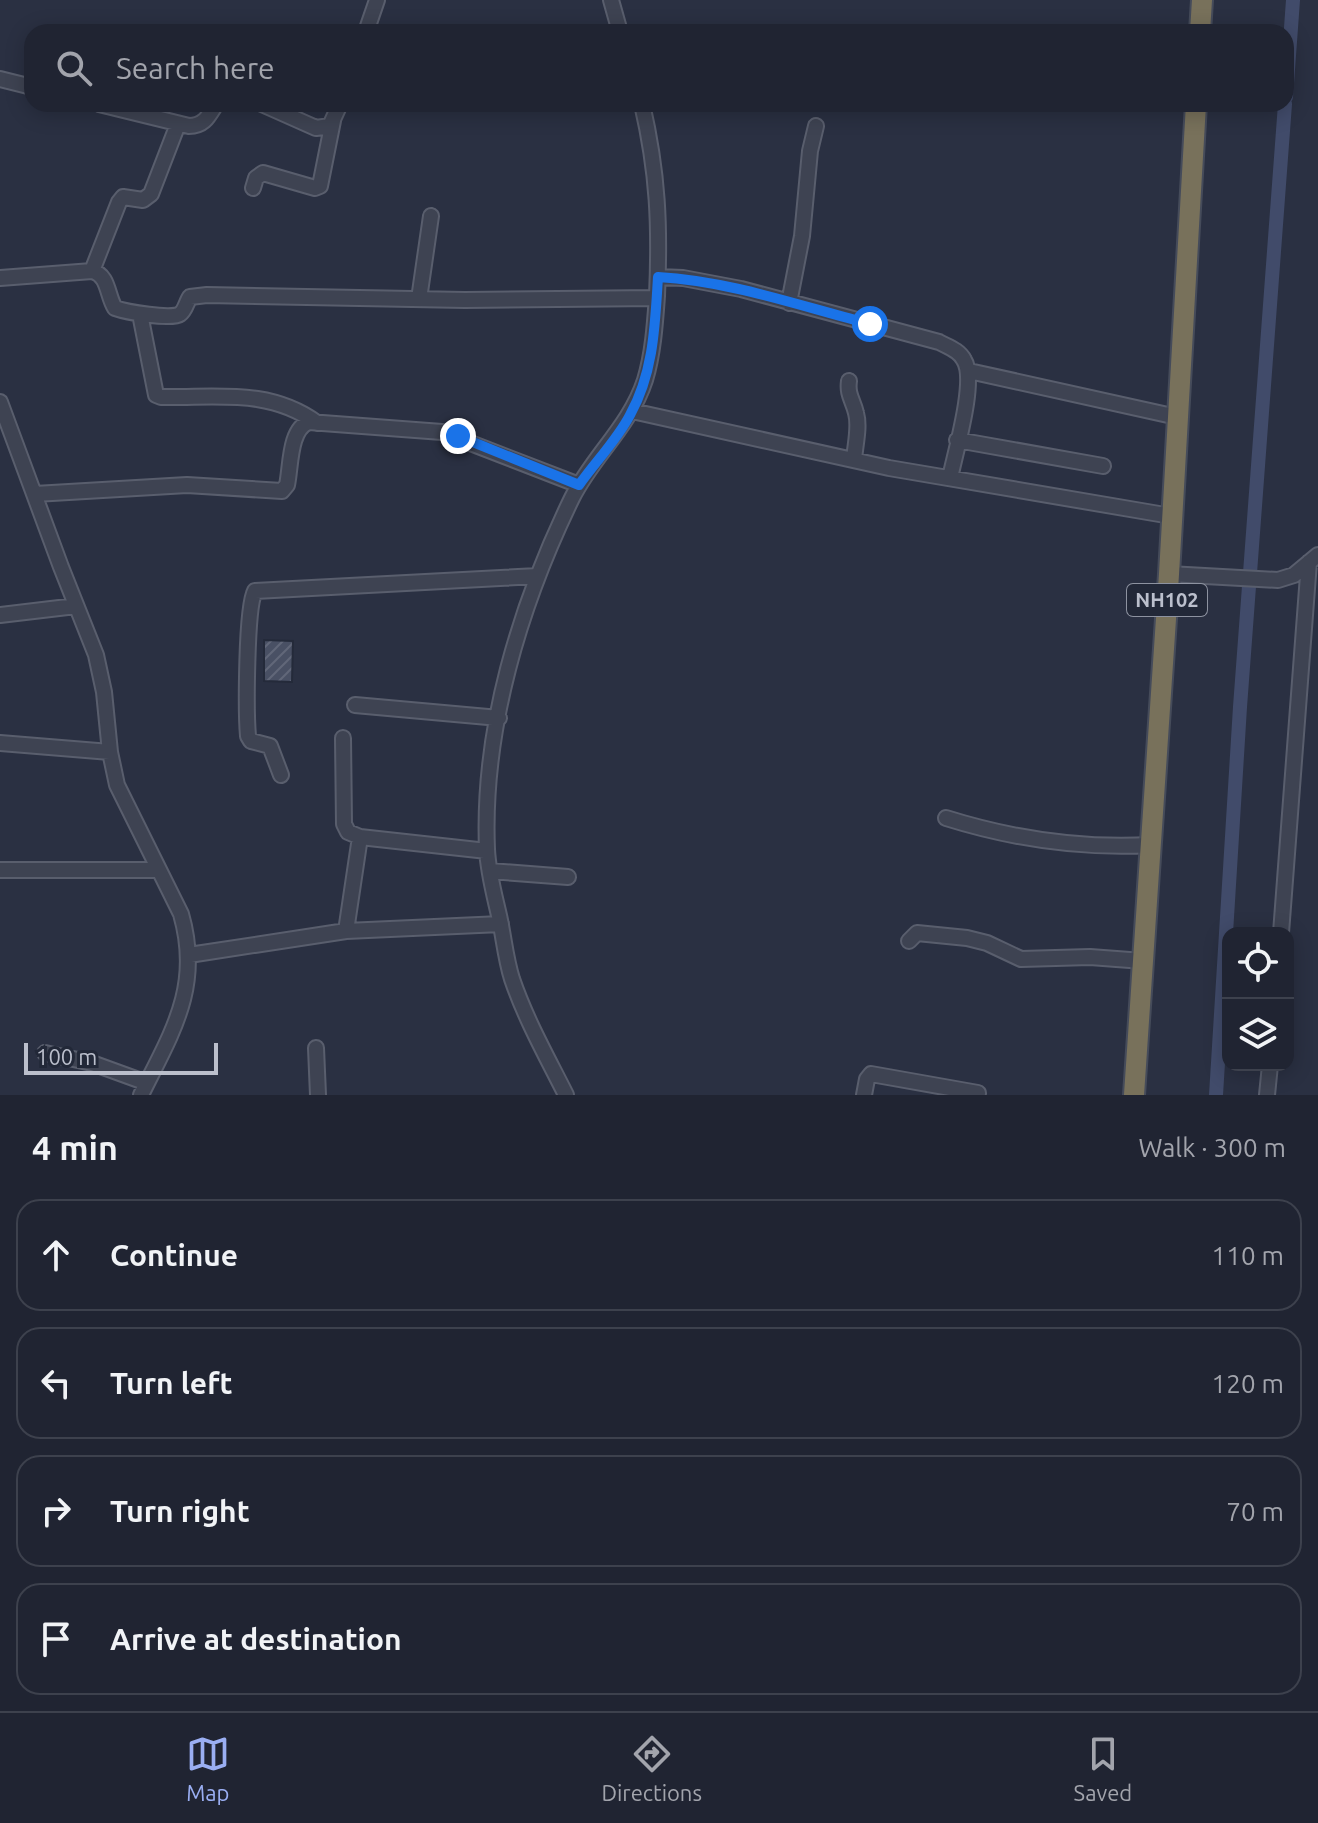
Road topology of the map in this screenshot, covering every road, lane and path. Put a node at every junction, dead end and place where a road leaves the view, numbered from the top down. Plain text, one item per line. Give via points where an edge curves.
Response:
1 (377, 0) edge
2 (611, 0) edge
3 (1202, 0) edge
4 (369, 24) edge
5 (618, 24) edge
6 (1200, 24) edge
7 (0, 79) edge
8 (24, 85) edge
9 (131, 112) edge
10 (211, 112) edge
11 (280, 112) edge
12 (337, 112) edge
13 (644, 112) edge
14 (1191, 112) edge
15 (333, 121) junction
16 (178, 124) junction
17 (816, 126) dead end
18 (253, 188) dead end
19 (431, 216) dead end
20 (92, 271) junction
21 (658, 277) junction
22 (0, 278) edge
23 (656, 298) junction
24 (419, 299) junction
25 (789, 303) junction
26 (140, 314) junction
27 (969, 371) junction
28 (849, 381) dead end
29 (0, 402) edge
30 (632, 411) junction
31 (1177, 417) junction
32 (317, 423) junction
33 (957, 440) junction
34 (854, 460) junction
35 (1103, 466) dead end
36 (950, 478) junction
37 (579, 485) junction
38 (35, 494) junction
39 (1171, 516) junction
40 (1314, 558) edge
41 (1169, 574) junction
42 (538, 576) junction
43 (76, 606) junction
44 (0, 615) edge
45 (355, 705) dead end
46 (499, 718) junction
47 (343, 738) dead end
48 (0, 743) edge
49 (110, 752) junction
50 (281, 775) dead end
51 (946, 818) dead end
52 (360, 837) junction
53 (1151, 845) junction
54 (487, 851) junction
55 (0, 870) edge
56 (159, 870) junction
57 (490, 871) junction
58 (568, 877) dead end
59 (501, 924) junction
60 (1282, 927) edge
61 (346, 931) junction
62 (909, 941) dead end
63 (189, 955) junction
64 (1143, 961) junction
65 (316, 1048) dead end
66 (45, 1053) dead end
67 (1269, 1071) edge
68 (144, 1089) edge
69 (978, 1093) edge
70 (318, 1095) edge
71 (566, 1095) edge
72 (864, 1095) edge
73 (1134, 1095) edge
74 (1267, 1095) edge

1 - 4 street
2 - 5 street
3 - 6 highway
7 - 8 street
9 - 16 street
10 - 16 street via 198,126
11 - 15 street via 316,128
12 - 15 street
13 - 21 street via 658,193
14 - 31 highway, NH102
15 - 18 street via 320,186 263,173
16 - 20 street via 151,194 119,202
17 - 25 street
19 - 24 street
20 - 22 street
20 - 26 street via 103,277 115,308
21 - 23 street
21 - 25 street via 711,282
23 - 24 street
23 - 30 street via 650,363
24 - 26 street via 194,295 180,314
25 - 27 street via 939,342 959,352
26 - 32 street via 156,395 264,399 289,405
27 - 31 street
27 - 33 street
28 - 34 street via 857,421
29 - 38 street
30 - 34 street
30 - 37 street
31 - 39 highway, NH102
32 - 37 street via 442,432
32 - 38 street via 304,423 297,432 282,491 187,485
33 - 35 street
33 - 36 street
34 - 36 street
36 - 39 street
37 - 42 street
38 - 43 street
39 - 41 highway, NH102
40 - 41 street via 1294,575 1278,580
40 - 60 street
41 - 53 highway, NH102
42 - 46 street
42 - 50 street via 255,591 249,629 248,736 270,746
43 - 44 street
43 - 49 street via 101,669
45 - 46 street
46 - 54 street via 489,780
47 - 52 street via 344,824
48 - 49 street
49 - 56 street via 117,785
51 - 53 street via 1039,841
52 - 54 street
52 - 61 street
53 - 64 highway, NH102
54 - 57 street
55 - 56 street
56 - 63 street via 181,914
57 - 58 street
57 - 59 street
59 - 61 street
59 - 71 street via 516,991
61 - 63 street
62 - 64 street via 917,933 941,934 987,943 1021,959
63 - 68 street via 179,1015
64 - 73 highway, NH102
65 - 70 street
66 - 68 street via 92,1063
67 - 74 street
69 - 72 street via 874,1074 867,1077

